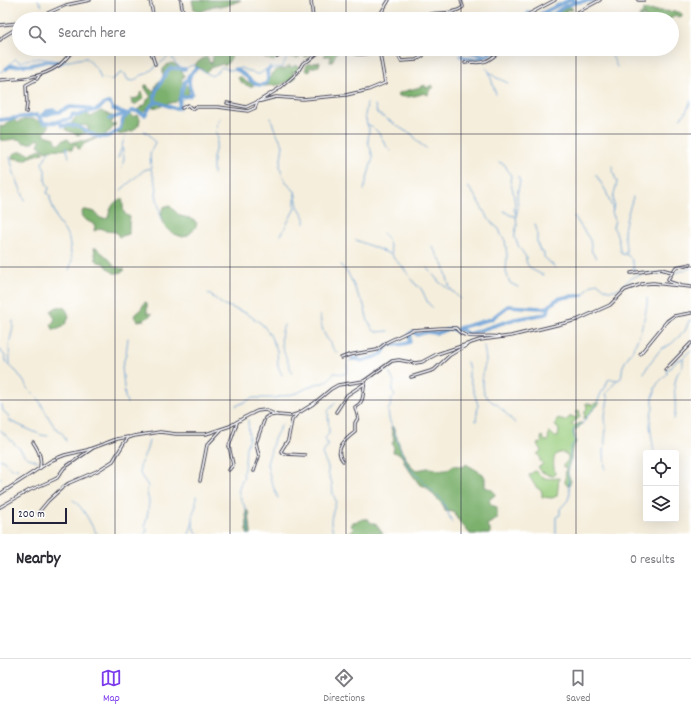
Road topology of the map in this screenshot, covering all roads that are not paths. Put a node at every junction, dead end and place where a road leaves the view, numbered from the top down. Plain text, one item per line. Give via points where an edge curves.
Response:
1 (90, 0) edge
2 (150, 0) edge
3 (181, 0) edge
4 (312, 0) edge
5 (389, 0) edge
6 (461, 0) edge
7 (555, 0) edge
8 (600, 0) edge
9 (638, 0) edge
10 (644, 0) edge
11 (50, 12) edge
12 (153, 12) edge
13 (183, 12) edge
14 (313, 12) edge
15 (382, 12) edge
16 (452, 12) edge
17 (532, 12) edge
18 (578, 12) edge
19 (12, 24) edge
20 (0, 25) edge
21 (12, 31) edge
22 (0, 40) edge
23 (68, 56) edge
24 (152, 56) edge
25 (314, 56) edge
26 (380, 56) edge
27 (398, 56) edge
28 (423, 56) dead end
29 (493, 56) edge
30 (466, 63) dead end
31 (155, 64) dead end
32 (39, 76) junction
33 (0, 80) edge
34 (257, 102) junction
35 (227, 103) dead end
36 (182, 108) dead end
37 (26, 112) dead end
38 (691, 264) edge
39 (672, 272) junction
40 (631, 273) dead end
41 (681, 285) junction
42 (691, 287) edge
43 (691, 313) edge
44 (503, 337) junction
45 (471, 343) junction
46 (691, 343) edge
47 (640, 354) dead end
48 (341, 358) dead end
49 (665, 370) dead end
50 (411, 377) dead end
51 (366, 380) junction
52 (364, 384) junction
53 (336, 412) dead end
54 (297, 414) junction
55 (277, 415) junction
56 (236, 423) junction
57 (222, 429) junction
58 (134, 436) junction
59 (33, 442) dead end
60 (96, 446) junction
61 (306, 455) dead end
62 (343, 461) dead end
63 (40, 468) junction
64 (229, 470) dead end
65 (254, 471) dead end
66 (200, 481) dead end
67 (0, 494) edge
68 (0, 507) edge
69 (38, 513) dead end

1 - 11 street via 66,5
2 - 12 street
3 - 13 street
4 - 14 street
5 - 15 street
6 - 16 street via 463,8
7 - 17 street
8 - 18 street
9 - 10 street
19 - 20 street
21 - 22 street
23 - 32 street via 59,66
24 - 31 street
25 - 34 street via 303,63 297,73 280,88
26 - 34 street via 385,81 368,90 303,99 276,97
27 - 28 street via 400,61 416,60
29 - 30 street via 486,61
32 - 33 street
32 - 37 street via 26,85
34 - 35 street via 246,107
34 - 36 street via 255,108 248,111 218,107 192,109 188,105
38 - 39 street via 676,266
39 - 40 street via 661,269
39 - 41 street via 668,281
41 - 42 street
41 - 44 street via 647,282 625,290 610,305 584,317
43 - 47 street via 674,316 667,321
44 - 45 street
44 - 48 street via 469,337 459,333 456,328 412,330 377,350
45 - 50 street via 450,355 434,370
45 - 51 street via 436,354 422,362 392,361
46 - 49 street
51 - 52 street
51 - 54 street via 330,389
52 - 53 street via 347,395
52 - 62 street via 364,397 355,407 358,418 355,432 340,449 339,455
54 - 55 street
54 - 61 street via 292,420 288,440 281,451 285,454
55 - 56 street via 265,410 257,411
55 - 65 street via 266,418 257,439 259,456
56 - 57 street
56 - 64 street via 229,446 233,465
57 - 58 street via 206,434 160,432
57 - 66 street via 207,445
58 - 60 street
58 - 69 street via 128,438 113,461 69,483
59 - 63 street via 41,459
60 - 63 street via 52,460
60 - 68 street via 69,464 53,480
63 - 67 street

